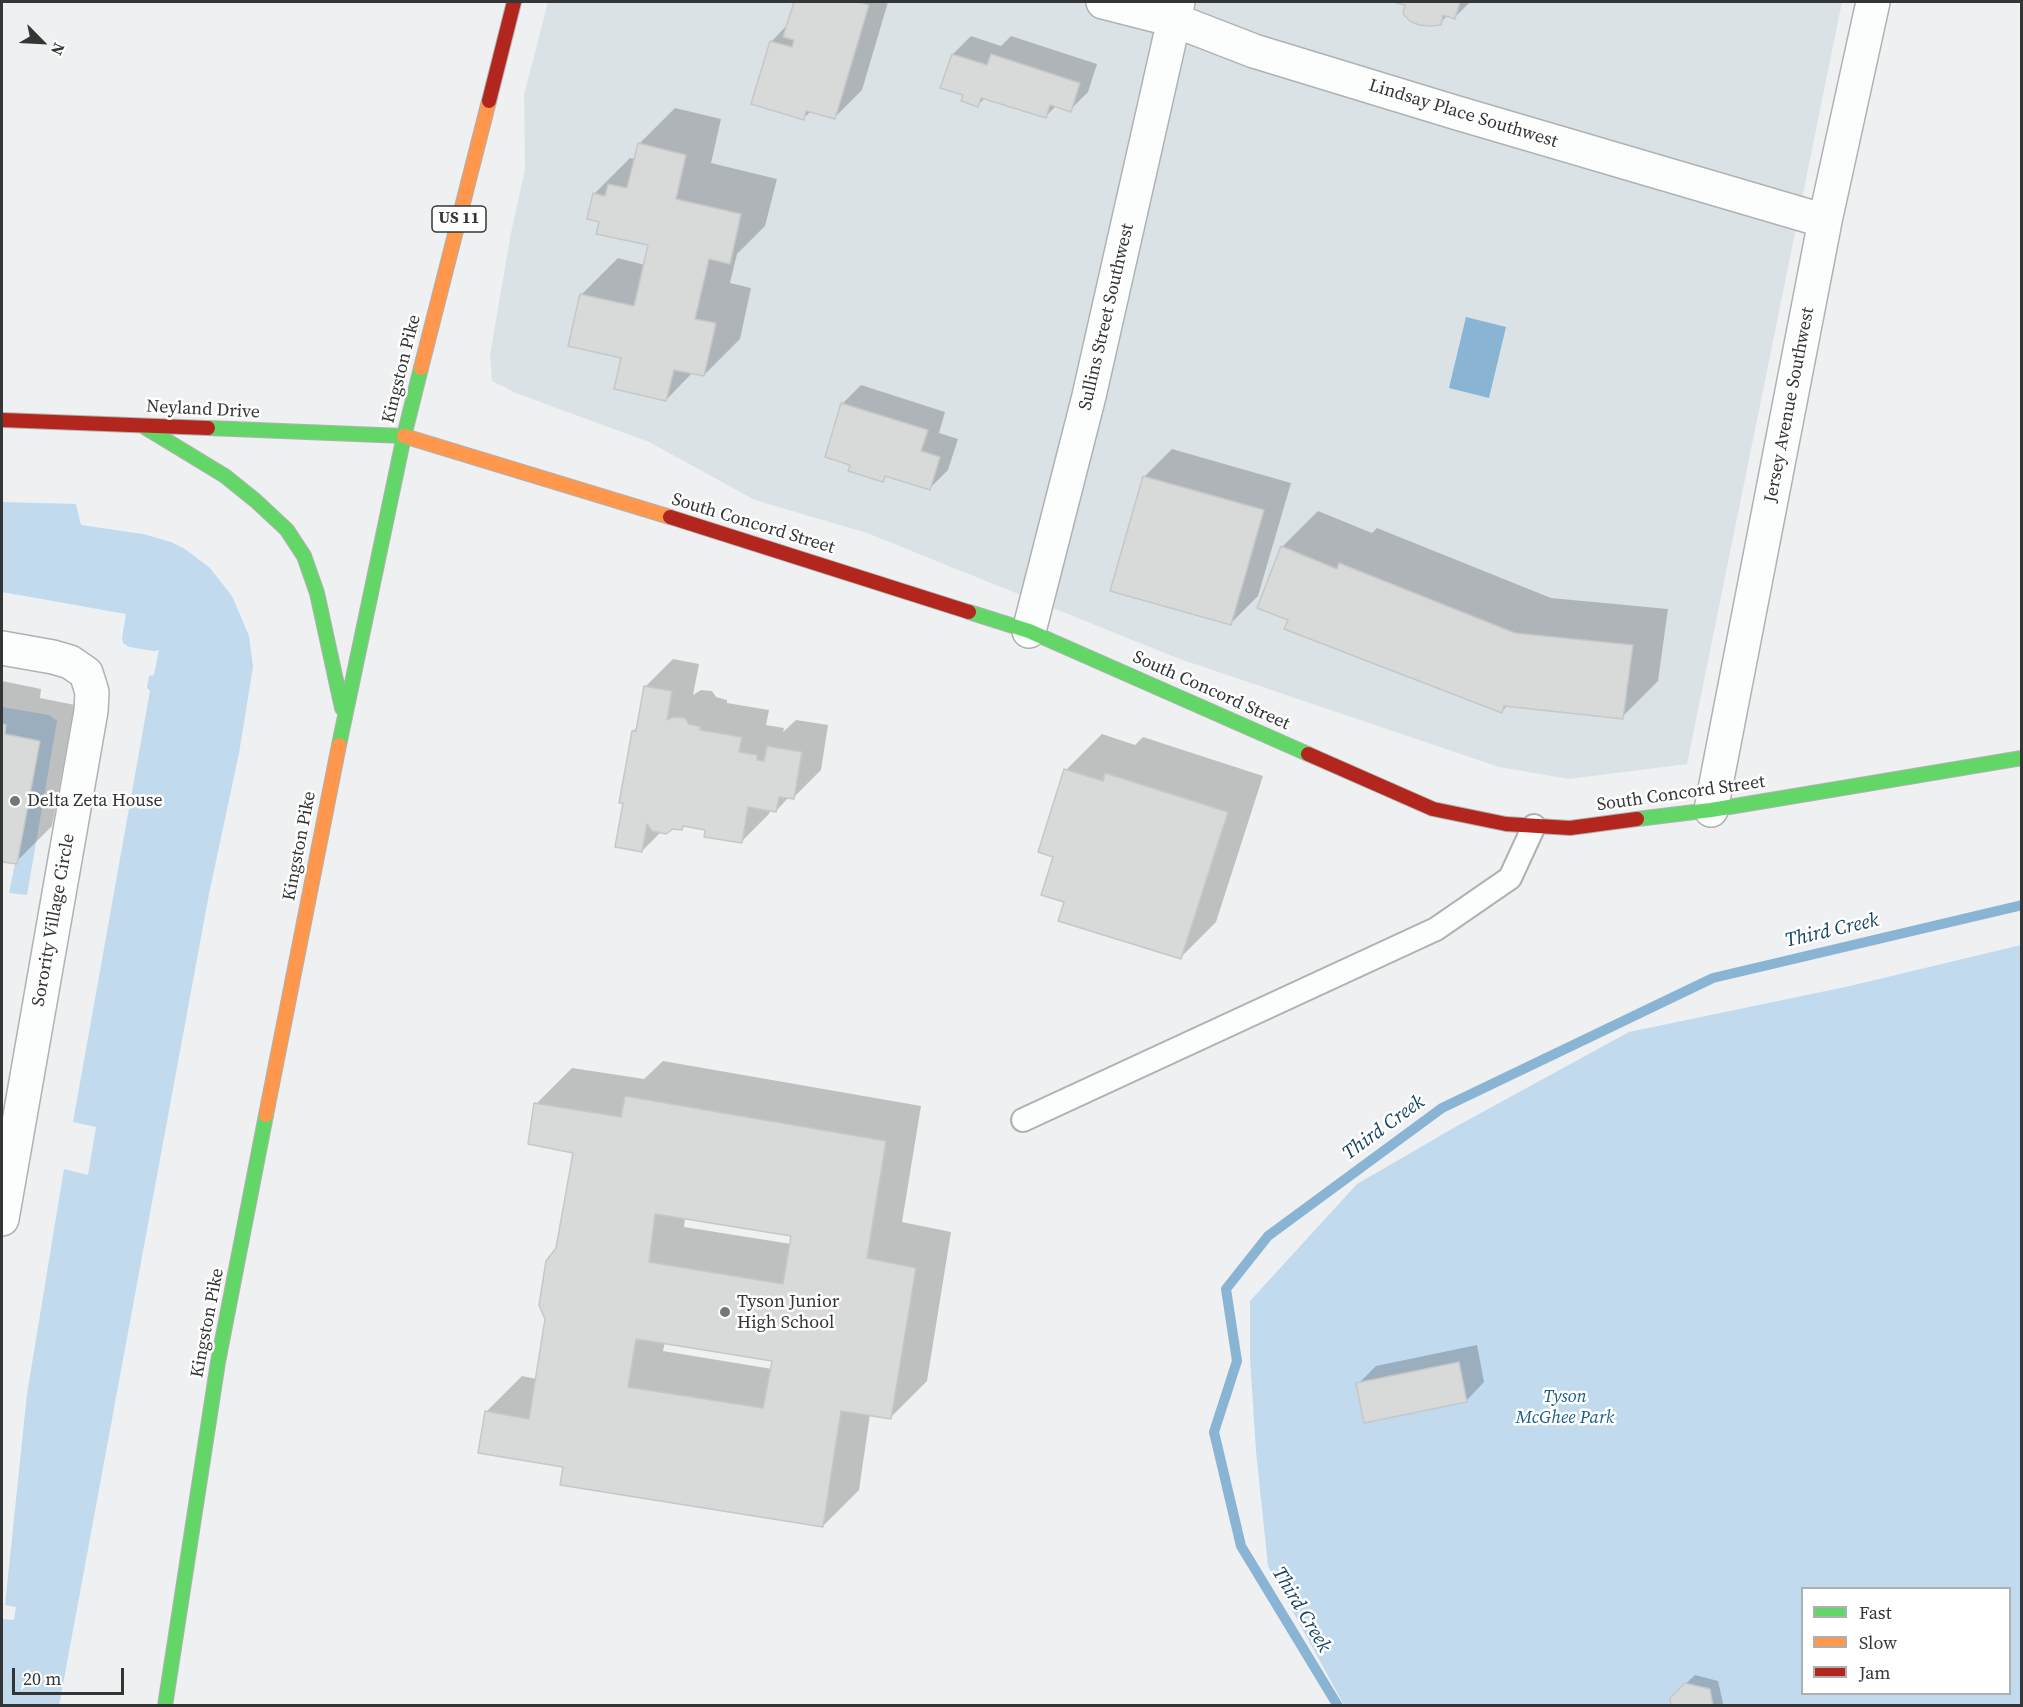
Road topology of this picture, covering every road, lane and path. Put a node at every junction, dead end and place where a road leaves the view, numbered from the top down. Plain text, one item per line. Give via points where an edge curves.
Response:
1 (513, 2) edge
2 (1103, 2) edge
3 (1873, 2) edge
4 (1176, 11) edge
5 (1825, 221) junction
6 (2, 420) edge
7 (142, 425) junction
8 (404, 436) junction
9 (1029, 631) junction
10 (2, 648) edge
11 (344, 719) junction
12 (2022, 758) edge
13 (1711, 810) junction
14 (1534, 826) junction
15 (1023, 1120) dead end
16 (2, 1219) edge
17 (165, 1706) edge

1 - 8 main road, Kingston Pike / US 11
2 - 4 street, Lindsay Place Southwest
3 - 5 street, Jersey Avenue Southwest
4 - 5 street, Lindsay Place Southwest via 1254,51
4 - 9 street, Sullins Street Southwest via 1089,396
5 - 13 street, Jersey Avenue Southwest
6 - 7 main road, Neyland Drive
7 - 8 main road, Neyland Drive
7 - 11 main road via 225,476 287,530 304,556 317,593
8 - 9 main road, South Concord Street
8 - 11 main road, Kingston Pike
9 - 14 main road, South Concord Street via 1433,808
10 - 16 street, Sorority Village Circle via 69,662 86,674 92,692
11 - 17 main road, Kingston Pike via 218,1362
12 - 13 main road, South Concord Street
13 - 14 main road, South Concord Street via 1570,828
14 - 15 lane via 1510,878 1436,929

